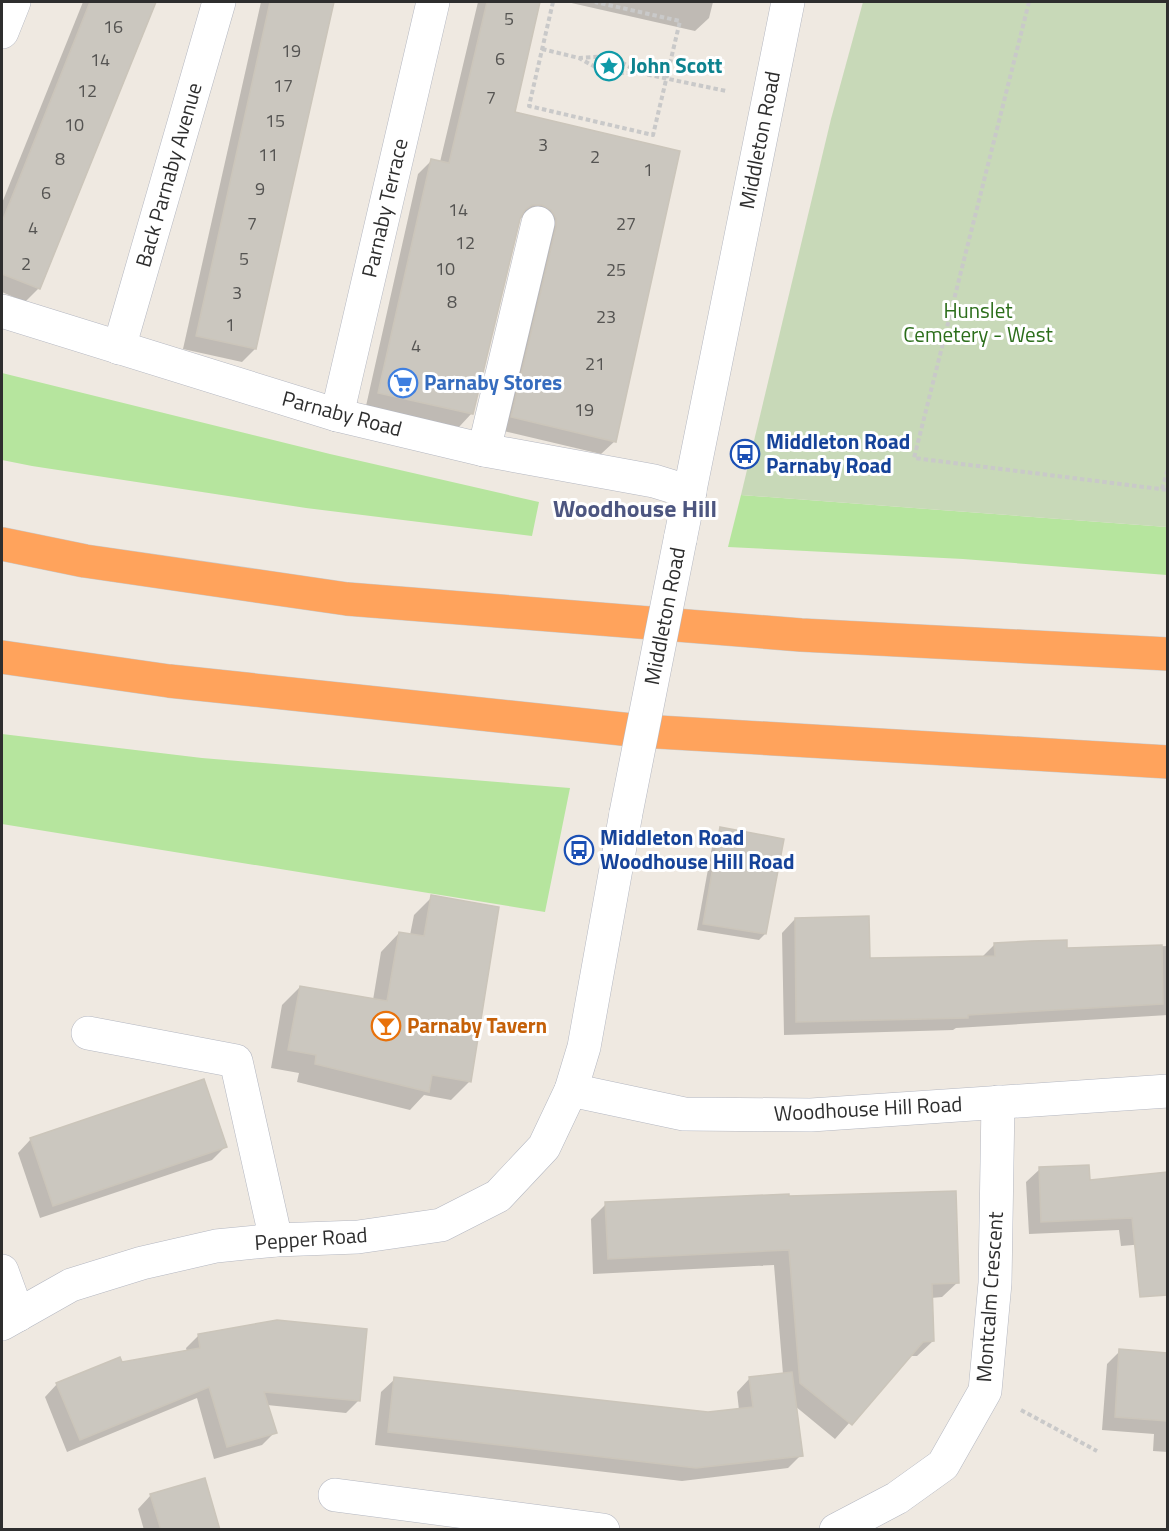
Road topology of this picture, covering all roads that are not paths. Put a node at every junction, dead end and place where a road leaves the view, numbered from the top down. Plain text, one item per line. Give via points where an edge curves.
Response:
1 (14, 2) edge
2 (219, 2) edge
3 (433, 2) edge
4 (788, 2) edge
5 (2, 32) edge
6 (538, 224) dead end
7 (2, 311) edge
8 (119, 348) junction
9 (337, 415) junction
10 (484, 450) junction
11 (690, 492) junction
12 (2, 538) edge
13 (2, 544) edge
14 (42, 552) junction
15 (1167, 654) edge
16 (2, 657) edge
17 (2, 665) edge
18 (169, 681) junction
19 (1167, 762) edge
20 (88, 1033) dead end
21 (571, 1090) junction
22 (1167, 1091) edge
23 (998, 1102) junction
24 (276, 1240) junction
25 (2, 1271) edge
26 (10, 1319) edge
27 (335, 1495) dead end
28 (603, 1530) edge
29 (836, 1530) edge

1 - 5 street
2 - 8 street, Back Parnaby Avenue
3 - 9 street, Parnaby Terrace
4 - 11 street, Middleton Road
6 - 10 street
7 - 8 street, Parnaby Road
8 - 9 street, Parnaby Road
9 - 10 street, Parnaby Road
10 - 11 street, Parnaby Road via 654,481
11 - 21 street, Middleton Road, bridge via 584,1047
12 - 14 highway
13 - 14 highway
14 - 15 highway via 347,599 789,635
16 - 18 highway
17 - 18 highway
18 - 19 highway via 641,731
20 - 24 street via 236,1061
21 - 23 street, Woodhouse Hill Road via 684,1114 811,1115
21 - 24 street, Pepper Road via 544,1147 498,1196 441,1225 358,1238
22 - 23 street, Woodhouse Hill Road
23 - 29 street, Montcalm Crescent via 995,1283 985,1391 943,1465 897,1498
24 - 26 street, Pepper Road via 216,1246 142,1263 71,1286
25 - 26 street
27 - 28 street

